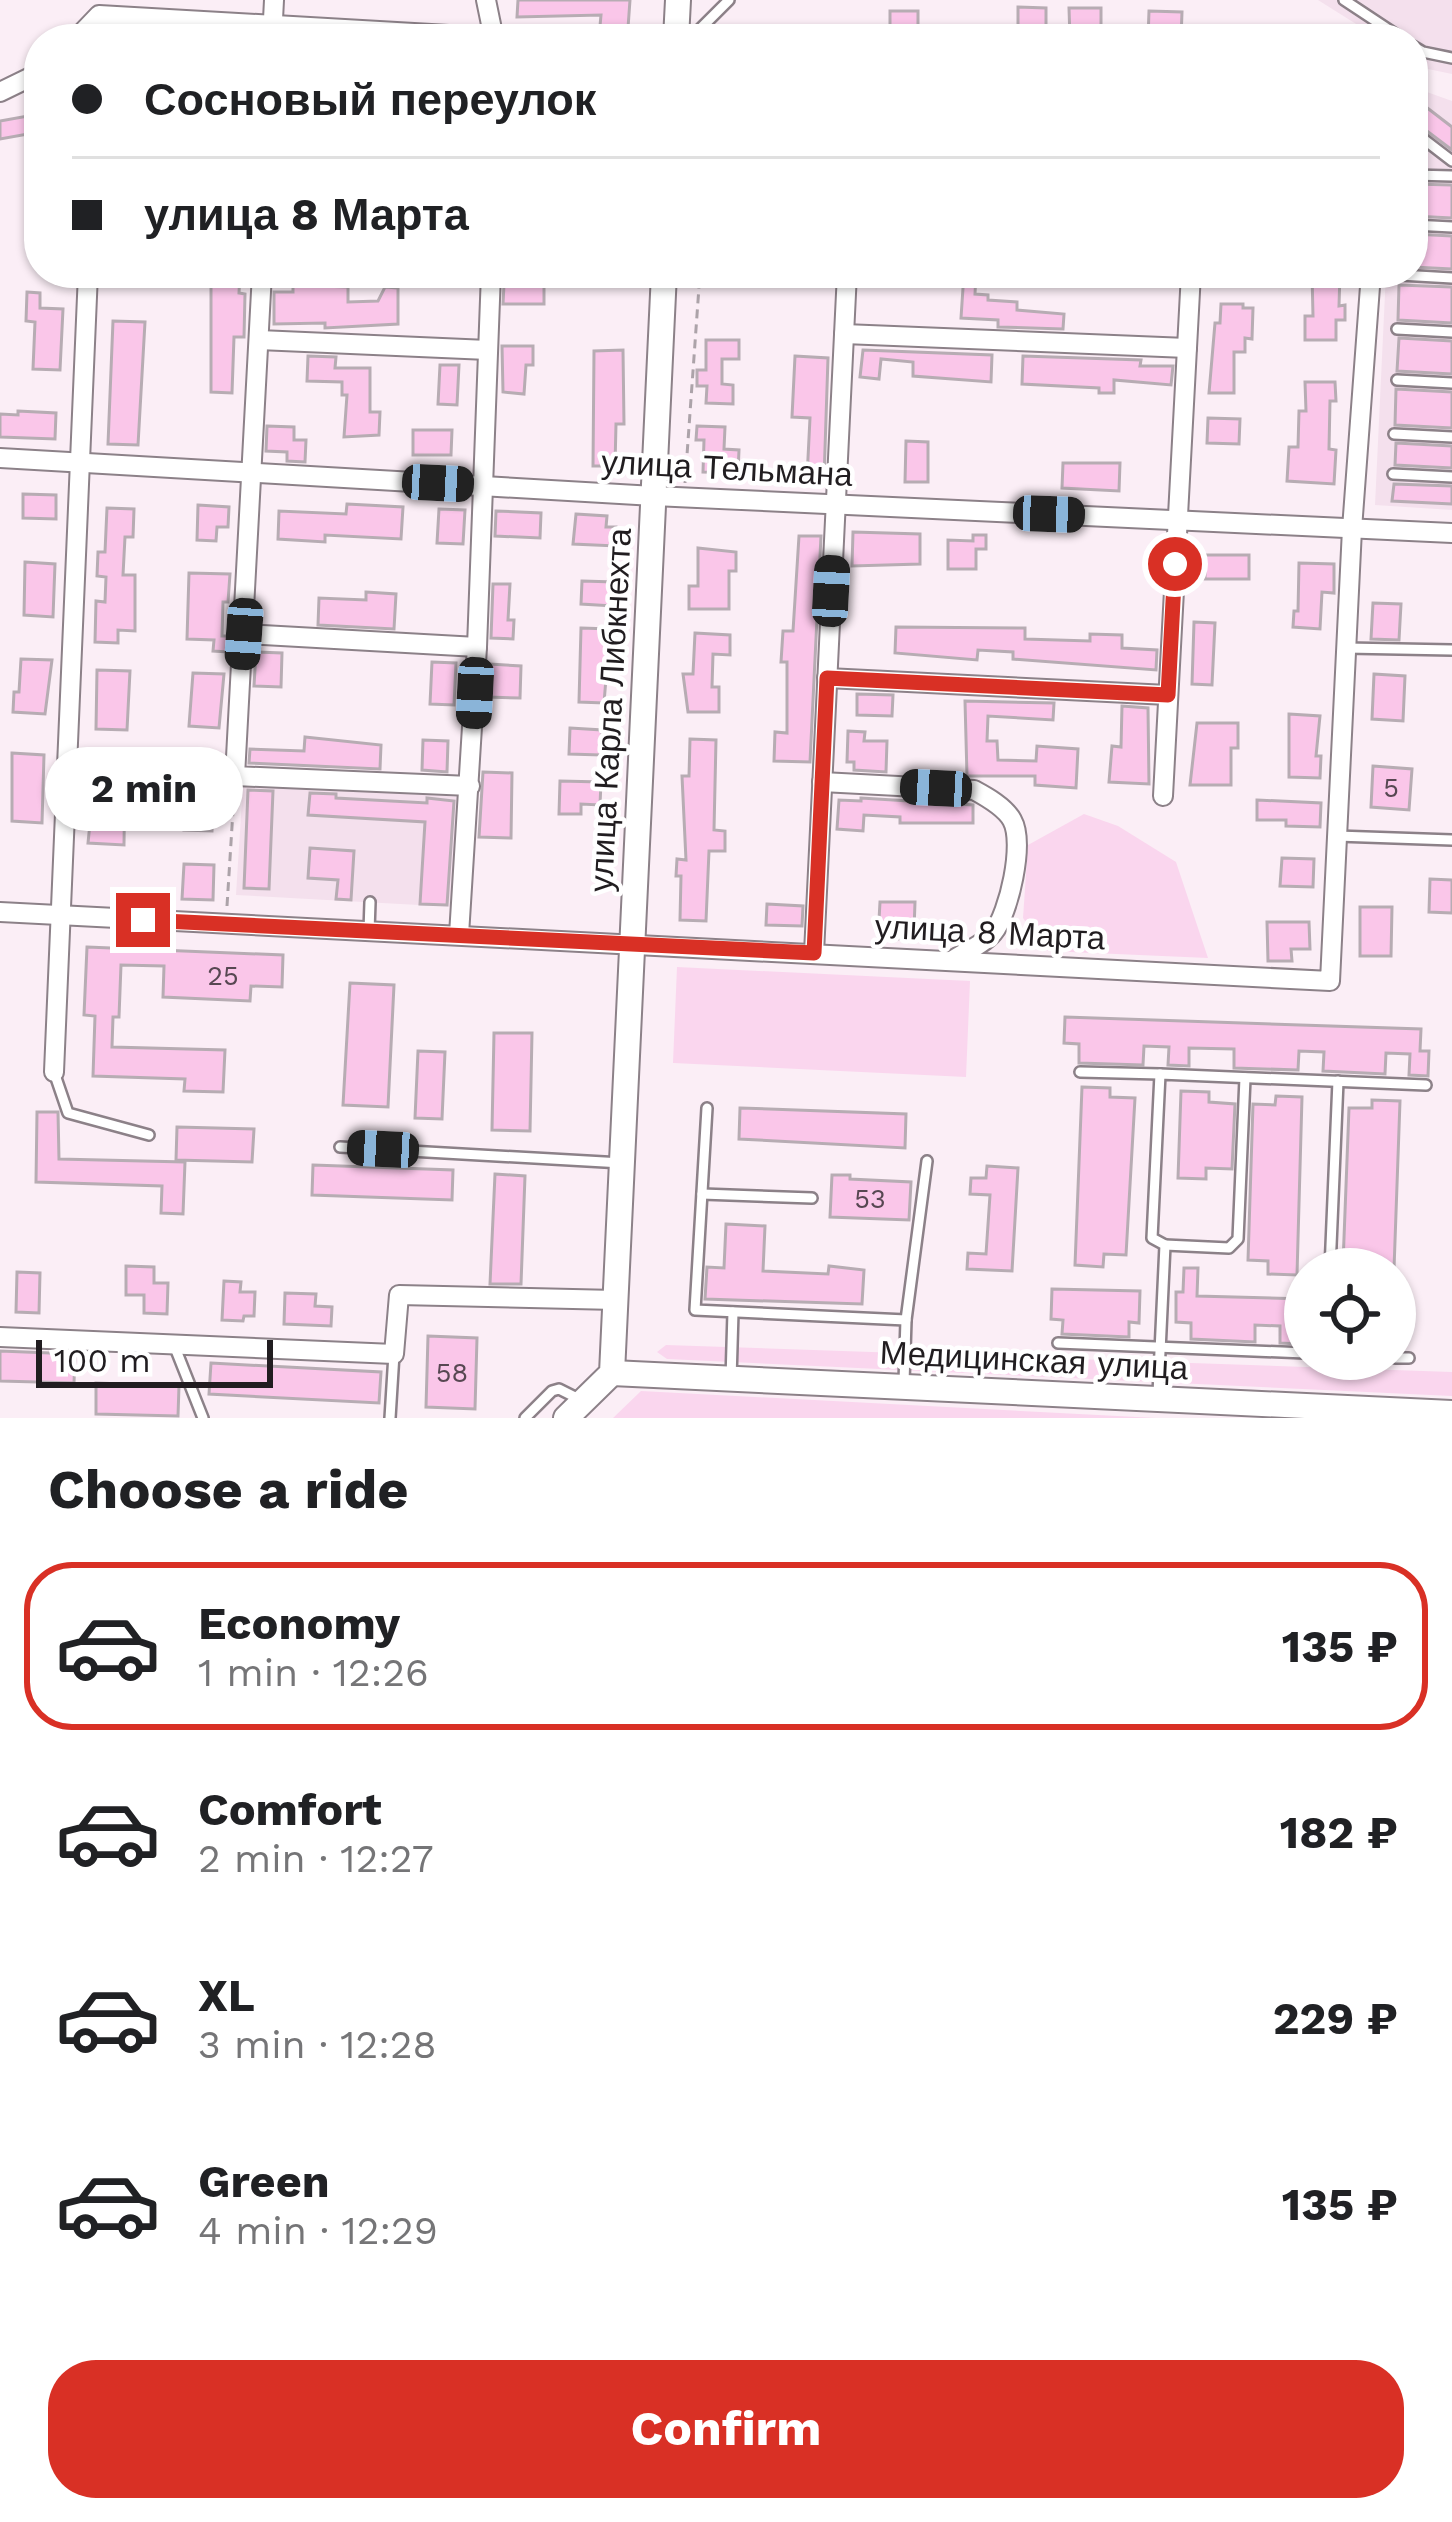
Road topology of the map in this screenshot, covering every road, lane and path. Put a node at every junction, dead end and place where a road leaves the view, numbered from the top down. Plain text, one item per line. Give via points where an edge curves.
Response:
1 (729, 0) edge
2 (1344, 0) edge
3 (95, 8) edge
4 (213, 24) edge
5 (705, 24) edge
6 (1380, 24) edge
7 (1428, 143) edge
8 (1452, 161) edge
9 (87, 288) edge
10 (261, 288) edge
11 (490, 288) edge
12 (663, 288) edge
13 (699, 288) edge
14 (846, 288) edge
15 (1190, 288) edge
16 (1370, 288) edge
17 (1397, 329) dead end
18 (1452, 332) edge
19 (844, 334) junction
20 (259, 340) junction
21 (1187, 348) junction
22 (488, 350) junction
23 (1397, 380) dead end
24 (1452, 383) edge
25 (1394, 434) dead end
26 (1452, 437) edge
27 (0, 458) edge
28 (80, 462) junction
29 (253, 472) junction
30 (1393, 474) dead end
31 (1452, 477) edge
32 (484, 486) junction
33 (654, 496) junction
34 (684, 497) junction
35 (836, 504) junction
36 (1178, 520) junction
37 (1352, 529) junction
38 (1452, 533) edge
39 (244, 634) junction
40 (477, 646) junction
41 (1346, 648) junction
42 (1452, 650) edge
43 (827, 678) junction
44 (1168, 695) junction
45 (235, 776) junction
46 (822, 782) junction
47 (470, 786) junction
48 (1162, 796) dead end
49 (1337, 836) junction
50 (1452, 840) edge
51 (370, 902) dead end
52 (0, 912) edge
53 (60, 915) junction
54 (226, 923) junction
55 (369, 931) junction
56 (459, 935) junction
57 (632, 944) junction
58 (814, 953) junction
59 (953, 960) junction
60 (54, 1072) joint
61 (1081, 1072) dead end
62 (1160, 1075) junction
63 (1245, 1078) junction
64 (1338, 1081) junction
65 (1426, 1085) dead end
66 (707, 1108) dead end
67 (149, 1135) dead end
68 (340, 1147) dead end
69 (927, 1161) dead end
70 (622, 1162) junction
71 (702, 1194) junction
72 (812, 1198) dead end
73 (1165, 1246) junction
74 (1331, 1248) edge
75 (616, 1300) junction
76 (733, 1312) junction
77 (906, 1320) junction
78 (0, 1337) edge
79 (1058, 1343) dead end
80 (174, 1345) junction
81 (1160, 1347) junction
82 (1284, 1352) edge
83 (394, 1354) junction
84 (612, 1373) junction
85 (731, 1379) junction
86 (904, 1387) junction
87 (1158, 1399) junction
88 (574, 1410) edge
89 (1272, 1411) edge
90 (1452, 1413) edge
91 (1402, 1414) edge
92 (203, 1418) edge
93 (390, 1418) edge
94 (525, 1418) edge

1 - 5 lane
2 - 6 lane
3 - 4 street
7 - 8 lane
9 - 28 street
10 - 20 street
11 - 22 street
12 - 33 main road, улица Карла Либкнехта
13 - 34 path
14 - 19 street
15 - 21 street
16 - 37 street
17 - 18 lane
19 - 21 street
19 - 35 street
20 - 22 street
20 - 29 street
21 - 36 street
22 - 32 street
23 - 24 lane
25 - 26 lane
27 - 28 street, улица Тельмана
28 - 29 street, улица Тельмана
28 - 53 street
29 - 32 street, улица Тельмана
29 - 39 street
30 - 31 lane
32 - 33 street, улица Тельмана
32 - 40 street
33 - 34 street, улица Тельмана
33 - 57 main road, улица Карла Либкнехта
34 - 35 street, улица Тельмана
35 - 36 street, улица Тельмана
35 - 43 street
36 - 37 street, улица Тельмана
36 - 44 street
37 - 38 street, улица Тельмана
37 - 41 street
39 - 40 street
39 - 45 street
40 - 47 street
41 - 42 lane
41 - 49 street
43 - 44 street
43 - 46 street
44 - 48 street
45 - 47 street
45 - 54 path
46 - 58 street
46 - 59 street via 974,790 1012,821 1017,850 1007,903 993,934
47 - 56 street
49 - 50 lane
49 - 59 street, улица 8 Марта via 1330,981
51 - 55 lane
52 - 53 street, улица 8 Марта
53 - 54 street, улица 8 Марта
53 - 60 street
54 - 55 street, улица 8 Марта
55 - 56 street, улица 8 Марта
56 - 57 street, улица 8 Марта
57 - 58 street, улица 8 Марта
57 - 70 main road, улица Карла Либкнехта
58 - 59 street, улица 8 Марта
60 - 67 lane via 68,1113
61 - 62 lane
62 - 63 lane
62 - 73 lane via 1152,1238
63 - 64 lane
63 - 73 lane via 1238,1239 1229,1248
64 - 65 lane
64 - 74 lane
66 - 71 lane
68 - 70 lane
69 - 77 lane
70 - 75 main road, улица Карла Либкнехта
71 - 72 lane
71 - 76 lane via 695,1310
73 - 81 lane
75 - 83 street via 399,1295
75 - 84 main road, улица Карла Либкнехта
76 - 77 lane
76 - 85 lane
77 - 86 lane
78 - 80 street
79 - 81 lane
80 - 83 street
80 - 92 lane
81 - 82 lane
81 - 87 lane
83 - 93 lane
84 - 85 main road, Медицинская улица
84 - 88 main road
85 - 86 main road, Медицинская улица
86 - 87 main road, Медицинская улица
87 - 89 main road, Медицинская улица
88 - 94 lane via 559,1389
89 - 91 main road, Медицинская улица
90 - 91 main road, Медицинская улица

